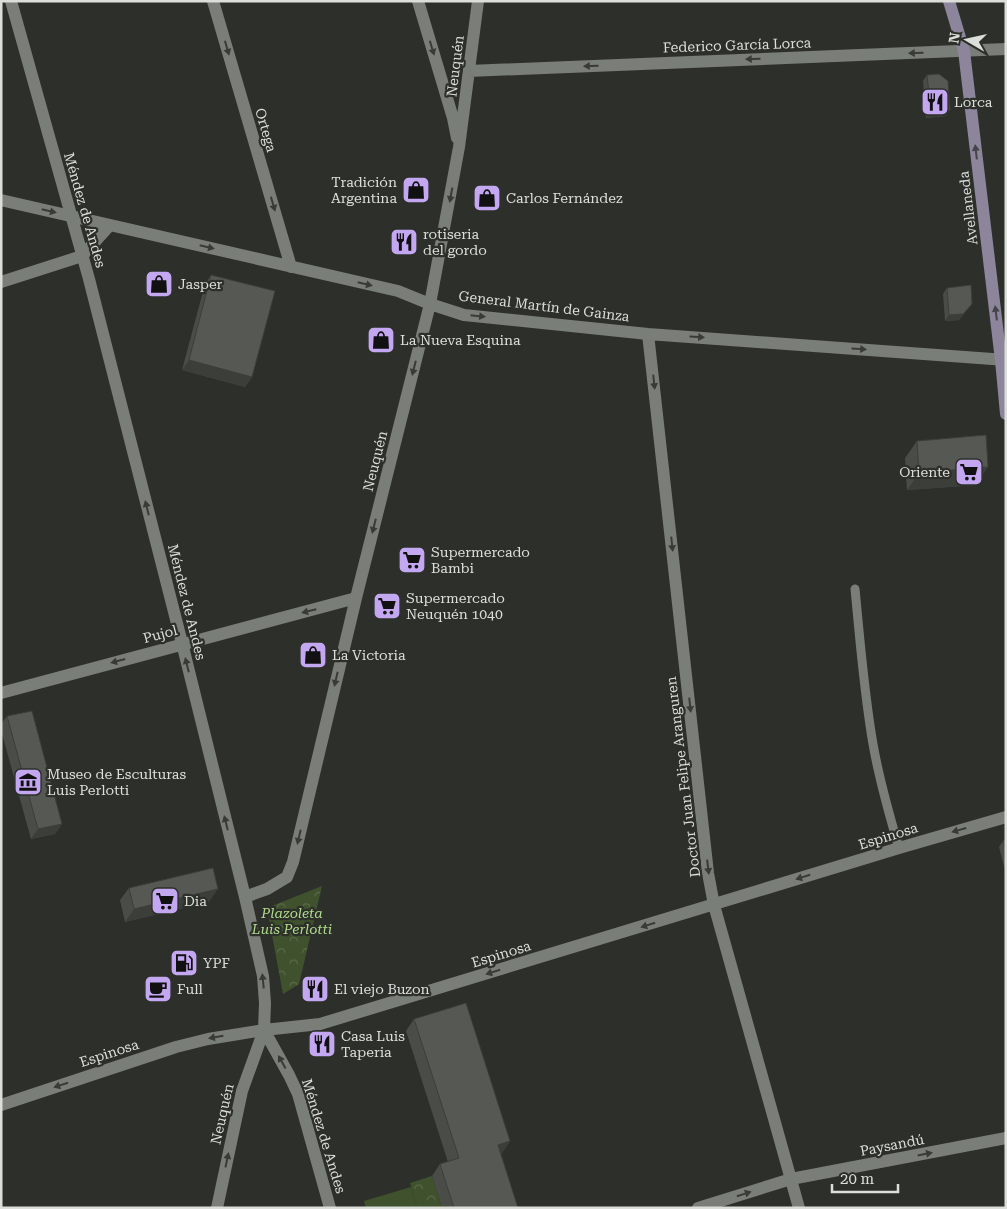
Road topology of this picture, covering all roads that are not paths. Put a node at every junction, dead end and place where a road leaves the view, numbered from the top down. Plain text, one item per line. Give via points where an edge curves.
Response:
1 (11, 1) edge
2 (213, 1) edge
3 (418, 1) edge
4 (478, 1) edge
5 (949, 1) edge
6 (1006, 50) edge
7 (964, 51) junction
8 (469, 71) junction
9 (459, 147) junction
10 (1, 200) edge
11 (70, 215) junction
12 (110, 225) junction
13 (82, 256) junction
14 (291, 267) junction
15 (1, 282) edge
16 (430, 304) junction
17 (648, 334) junction
18 (1003, 360) edge
19 (1006, 414) edge
20 (855, 589) dead end
21 (356, 598) junction
22 (182, 644) junction
23 (1, 693) edge
24 (1006, 817) edge
25 (899, 848) junction
26 (244, 897) junction
27 (714, 905) junction
28 (264, 1030) junction
29 (1, 1105) edge
30 (1006, 1138) edge
31 (791, 1180) junction
32 (217, 1208) edge
33 (330, 1208) edge
34 (698, 1208) edge
35 (799, 1208) edge

1 - 11 street, Méndez de Andes
2 -> 14 street, Ortega
3 -> 9 street
4 - 8 street, Neuquén
5 - 7 street, Avellaneda
6 - 7 street, Federico García Lorca
7 -> 8 street, Federico García Lorca
18 -> 7 street, Avellaneda
8 - 9 street, Neuquén
9 -> 16 street, Neuquén
10 -> 11 street, General Martín de Gainza
11 - 12 street, General Martín de Gainza
11 - 13 street, Méndez de Andes
12 - 13 street
12 -> 14 street, General Martín de Gainza
13 - 15 street
22 -> 13 street, Méndez de Andes
14 -> 16 street, General Martín de Gainza via 398,291
16 -> 17 street, General Martín de Gainza via 464,315
16 -> 21 street, Neuquén
17 -> 18 street, General Martín de Gainza
17 -> 27 street, Doctor Juan Felipe Aranguren
18 - 19 street, Avellaneda
20 - 25 lane via 873,746
21 -> 22 street, Pujol
21 -> 26 street, Neuquén via 293,862 287,877
22 -> 23 street, Pujol
26 -> 22 street, Méndez de Andes
24 -> 25 street, Espinosa
25 -> 27 street, Espinosa
28 -> 26 street, Méndez de Andes via 263,976
27 -> 28 street, Espinosa via 320,1024
27 - 31 street, Doctor Juan Felipe Aranguren
28 -> 29 street, Espinosa via 176,1047
32 -> 28 street, Neuquén via 242,1091
33 -> 28 street, Méndez de Andes via 298,1094
31 -> 30 street, Paysandú
34 -> 31 street, Paysandú
31 - 35 street, Doctor Juan Felipe Aranguren

